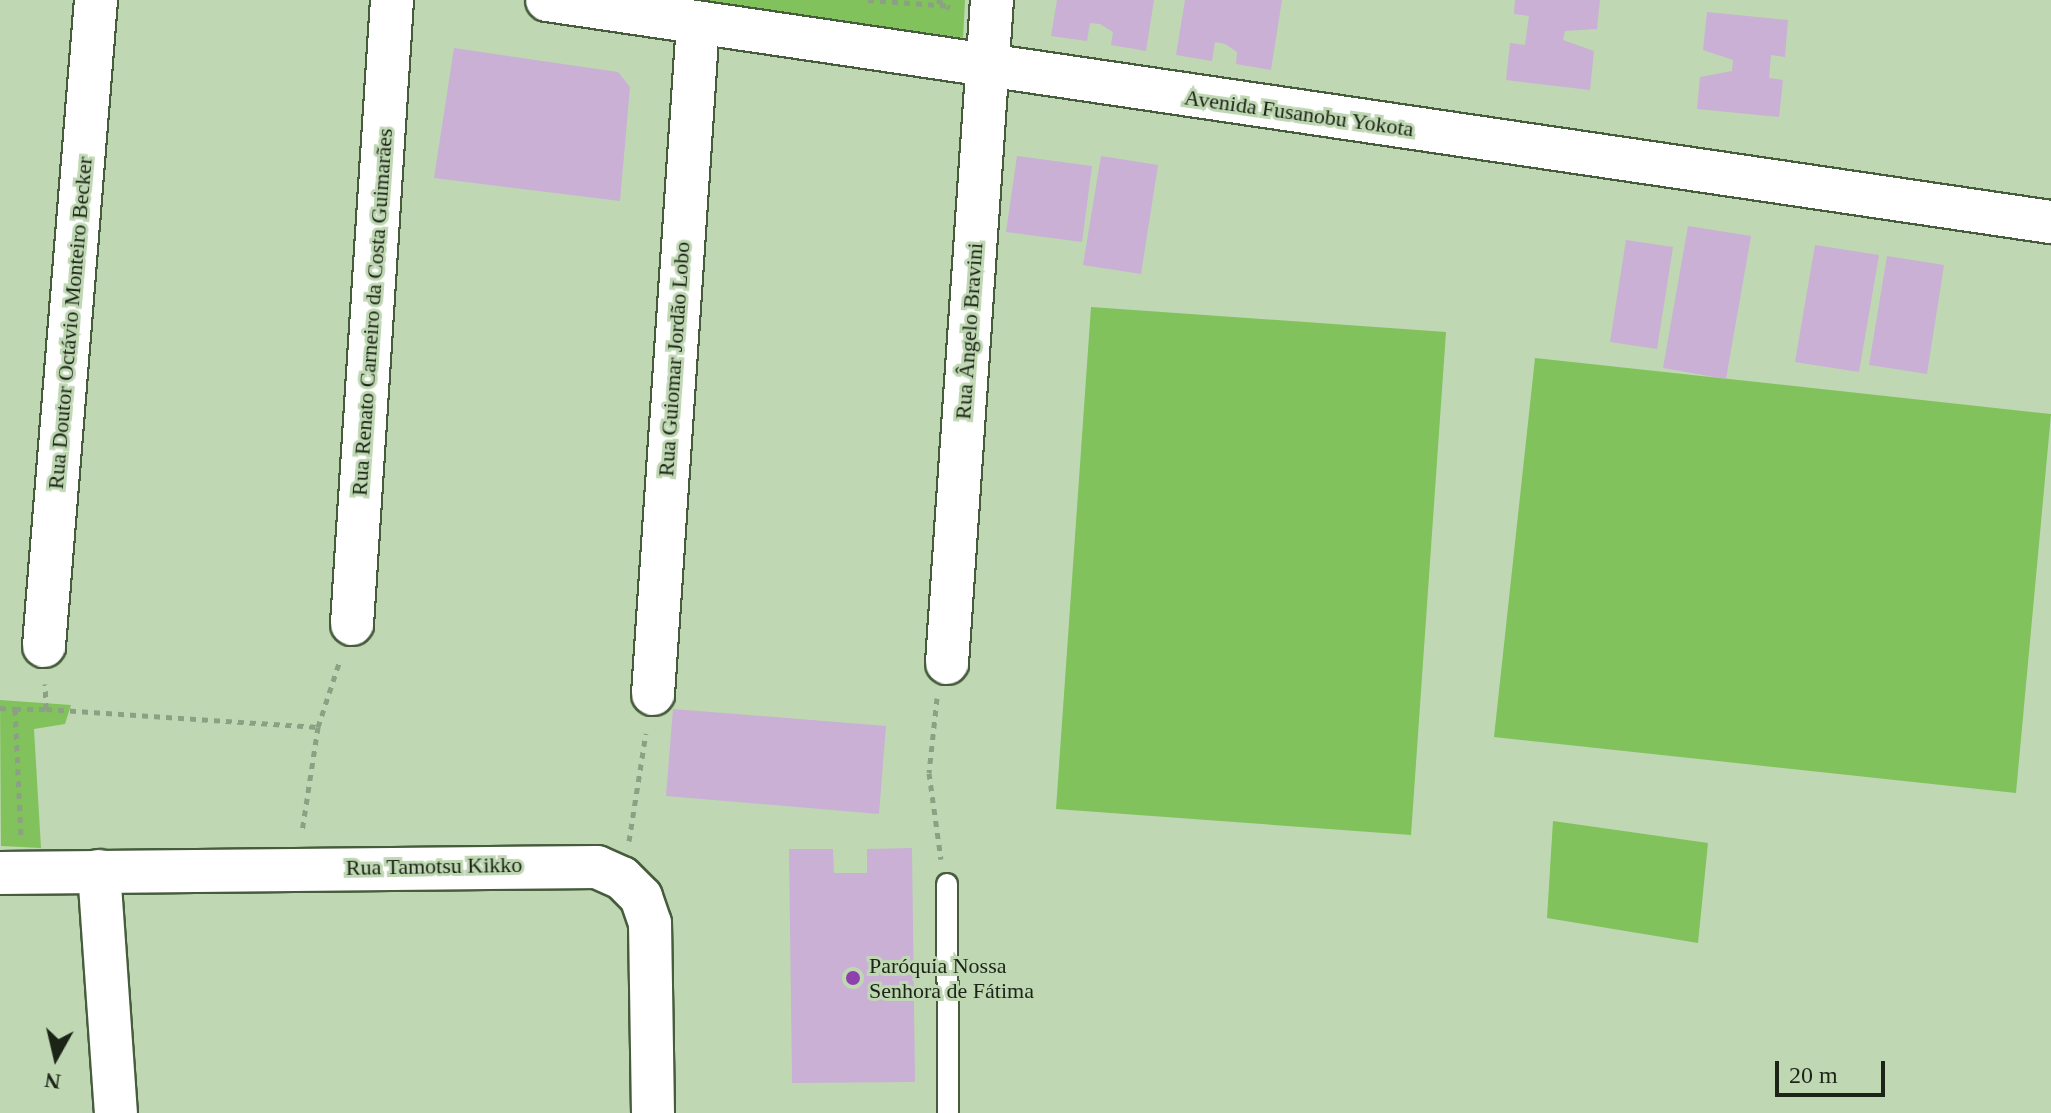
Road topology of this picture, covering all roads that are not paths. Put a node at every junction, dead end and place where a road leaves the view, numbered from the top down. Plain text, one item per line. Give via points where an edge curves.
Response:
1 (96, 0) edge
2 (392, 0) edge
3 (547, 0) edge
4 (992, 0) edge
5 (698, 24) junction
6 (987, 66) junction
7 (2051, 222) edge
8 (352, 624) road end
9 (44, 646) dead end
10 (947, 663) road end
11 (653, 694) road end
12 (11, 857) edge
13 (99, 871) junction
14 (947, 884) road end
15 (116, 1113) edge
16 (653, 1113) edge
17 (948, 1113) edge

1 - 9 street, Rua Doutor Octávio Monteiro Becker
2 - 8 street, Rua Renato Carneiro da Costa Guimarães
3 - 5 street, Avenida Fusanobu Yokota
4 - 6 street, Rua Ângelo Bravini
5 - 6 street, Avenida Fusanobu Yokota
5 - 11 street, Rua Guiomar Jordão Lobo
6 - 7 street, Avenida Fusanobu Yokota
6 - 10 street, Rua Ângelo Bravini
12 - 13 street, Rua Tamotsu Kikko
13 - 15 street
13 - 16 street, Rua Tamotsu Kikko via 568,864 622,878 641,897 650,923
14 - 17 lane

